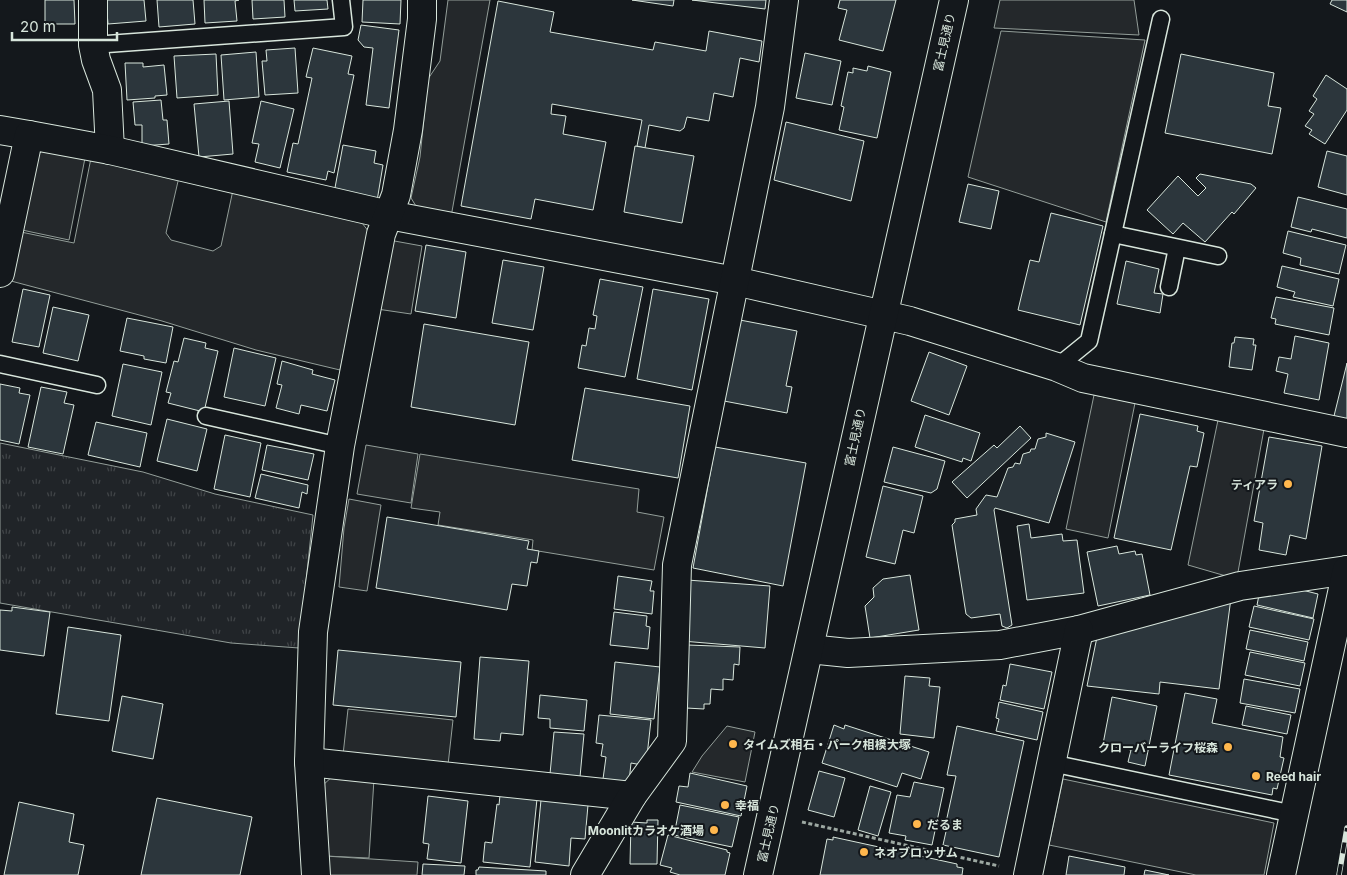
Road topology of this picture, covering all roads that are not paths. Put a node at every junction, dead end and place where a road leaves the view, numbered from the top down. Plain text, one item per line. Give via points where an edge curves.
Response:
1 (93, 0) edge
2 (341, 0) edge
3 (422, 0) edge
4 (784, 0) edge
5 (954, 0) edge
6 (1162, 19) dead end
7 (93, 45) junction
8 (0, 130) edge
9 (29, 135) junction
10 (110, 150) junction
11 (389, 215) junction
12 (1113, 234) junction
13 (1177, 248) junction
14 (1218, 256) dead end
15 (1, 264) edge
16 (735, 281) junction
17 (1169, 286) dead end
18 (882, 315) junction
19 (0, 364) edge
20 (1057, 367) junction
21 (97, 385) dead end
22 (206, 416) dead end
23 (1347, 433) edge
24 (340, 446) junction
25 (1347, 570) edge
26 (1079, 630) junction
27 (809, 649) junction
28 (309, 762) junction
29 (1051, 763) junction
30 (632, 796) junction
31 (1294, 814) junction
32 (1028, 874) edge
33 (316, 875) edge
34 (585, 875) edge
35 (758, 875) edge
36 (1281, 875) edge

1 - 7 street
2 - 7 lane via 344,27
3 - 11 street via 408,130
4 - 16 street via 770,107
5 - 18 street, 富士見通り
6 - 12 lane
7 - 10 street via 107,90
8 - 9 street
9 - 10 street
9 - 15 street
10 - 11 street
11 - 16 street
11 - 24 street via 381,234
12 - 13 lane
12 - 20 lane via 1089,341
13 - 14 lane
13 - 17 lane
16 - 18 street
16 - 30 street via 677,565 672,741
18 - 20 street
18 - 27 street, 富士見通り
19 - 21 lane
20 - 23 street via 1083,378
22 - 24 lane
24 - 28 street via 313,632
25 - 26 street via 1240,586
25 - 31 street
26 - 27 street via 1000,645 848,653
26 - 29 street
27 - 35 street, 富士見通り
28 - 30 street
28 - 33 street
29 - 31 lane
29 - 32 street
30 - 34 street
31 - 36 street

